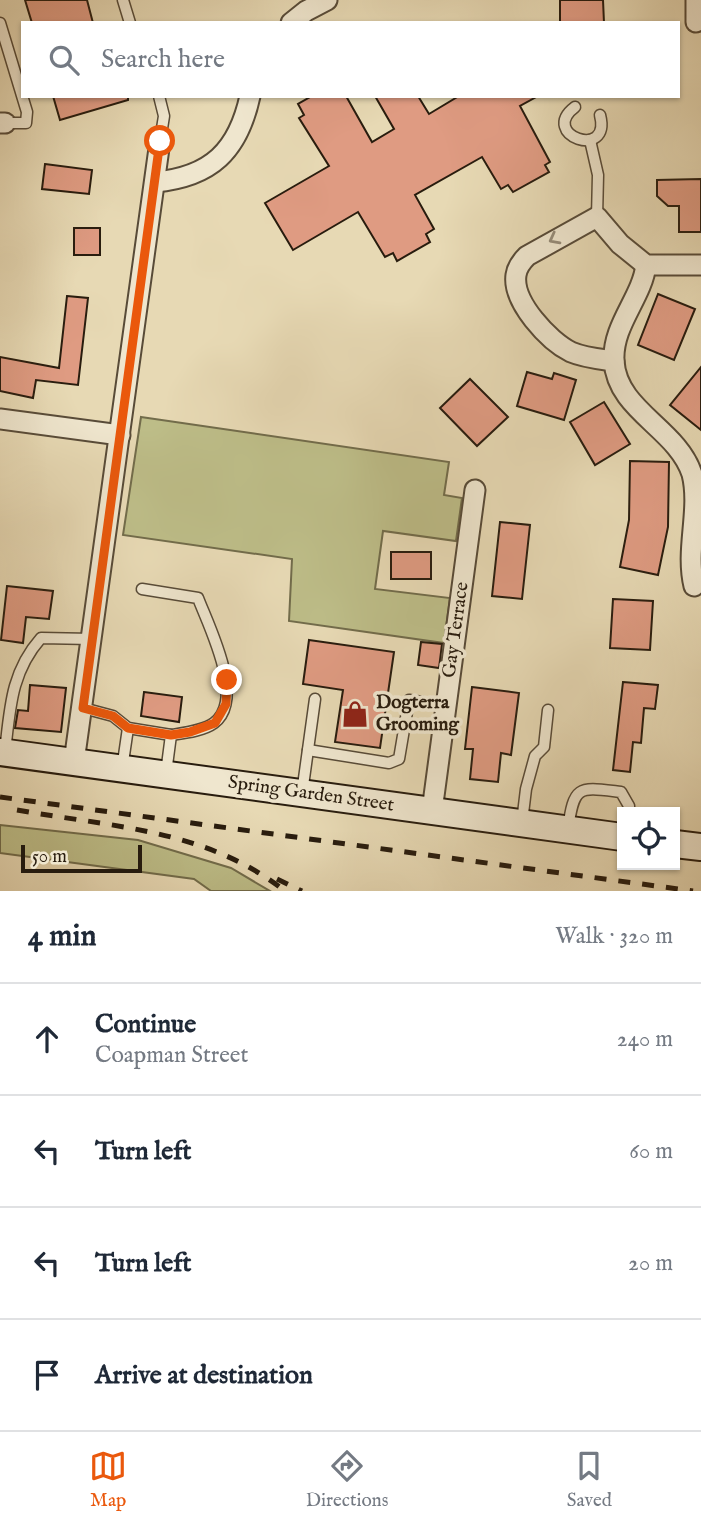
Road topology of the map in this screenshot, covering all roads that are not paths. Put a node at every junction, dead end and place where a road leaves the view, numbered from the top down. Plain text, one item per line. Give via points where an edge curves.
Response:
1 (123, 0) edge
2 (327, 0) edge
3 (696, 0) edge
4 (129, 21) edge
5 (294, 21) edge
6 (696, 22) dead end
7 (0, 23) edge
8 (21, 92) edge
9 (23, 98) edge
10 (160, 98) edge
11 (249, 98) edge
12 (575, 107) dead end
13 (600, 115) dead end
14 (2, 123) edge
15 (590, 140) junction
16 (160, 141) joint
17 (155, 182) junction
18 (597, 217) junction
19 (646, 265) junction
20 (701, 265) edge
21 (614, 361) junction
22 (0, 419) edge
23 (120, 435) junction
24 (475, 490) dead end
25 (694, 586) dead end
26 (142, 589) dead end
27 (92, 639) junction
28 (315, 699) dead end
29 (446, 706) junction
30 (83, 708) junction
31 (548, 710) dead end
32 (128, 728) junction
33 (171, 735) junction
34 (308, 750) junction
35 (3, 752) edge
36 (74, 762) junction
37 (122, 769) junction
38 (166, 774) junction
39 (302, 793) junction
40 (629, 807) edge
41 (432, 811) junction
42 (522, 823) junction
43 (568, 829) junction
44 (617, 835) edge
45 (680, 845) edge
46 (701, 847) edge

1 - 4 lane
2 - 5 street
3 - 6 street
7 - 8 lane
9 - 14 lane via 26,123
10 - 16 lane via 164,116
11 - 17 street via 238,135 222,157 202,171
12 - 15 lane via 567,116 568,133 578,140
13 - 15 lane via 599,132
15 - 18 lane via 598,175
16 - 17 street
17 - 23 street
18 - 19 street
18 -> 21 street via 527,256 516,276 517,288 555,342 584,356
19 - 20 street
19 - 21 street via 644,279 625,315
21 - 25 street via 620,385 678,446 693,477 696,505 690,569
22 - 23 street
23 - 27 street
24 - 29 street, Gay Terrace
26 - 33 lane via 198,598 227,680 226,704 215,723
27 - 30 street
27 - 35 lane via 41,638 27,654 15,684
28 - 34 lane
29 - 34 lane via 409,700 399,759 389,763
29 - 41 street, Gay Terrace
30 - 32 lane via 113,716
30 - 36 street
31 - 42 lane via 544,747 535,756
32 - 33 lane
32 - 37 lane
33 - 38 lane
34 - 39 lane
35 - 36 main road, Spring Garden Street
36 - 37 main road, Spring Garden Street
37 - 38 main road, Spring Garden Street
38 - 39 main road, Spring Garden Street
39 - 41 main road, Spring Garden Street
40 - 43 lane via 621,792 587,788 576,795
41 - 42 main road, Spring Garden Street
42 - 43 main road, Spring Garden Street
43 - 44 main road, Spring Garden Street
45 - 46 main road

